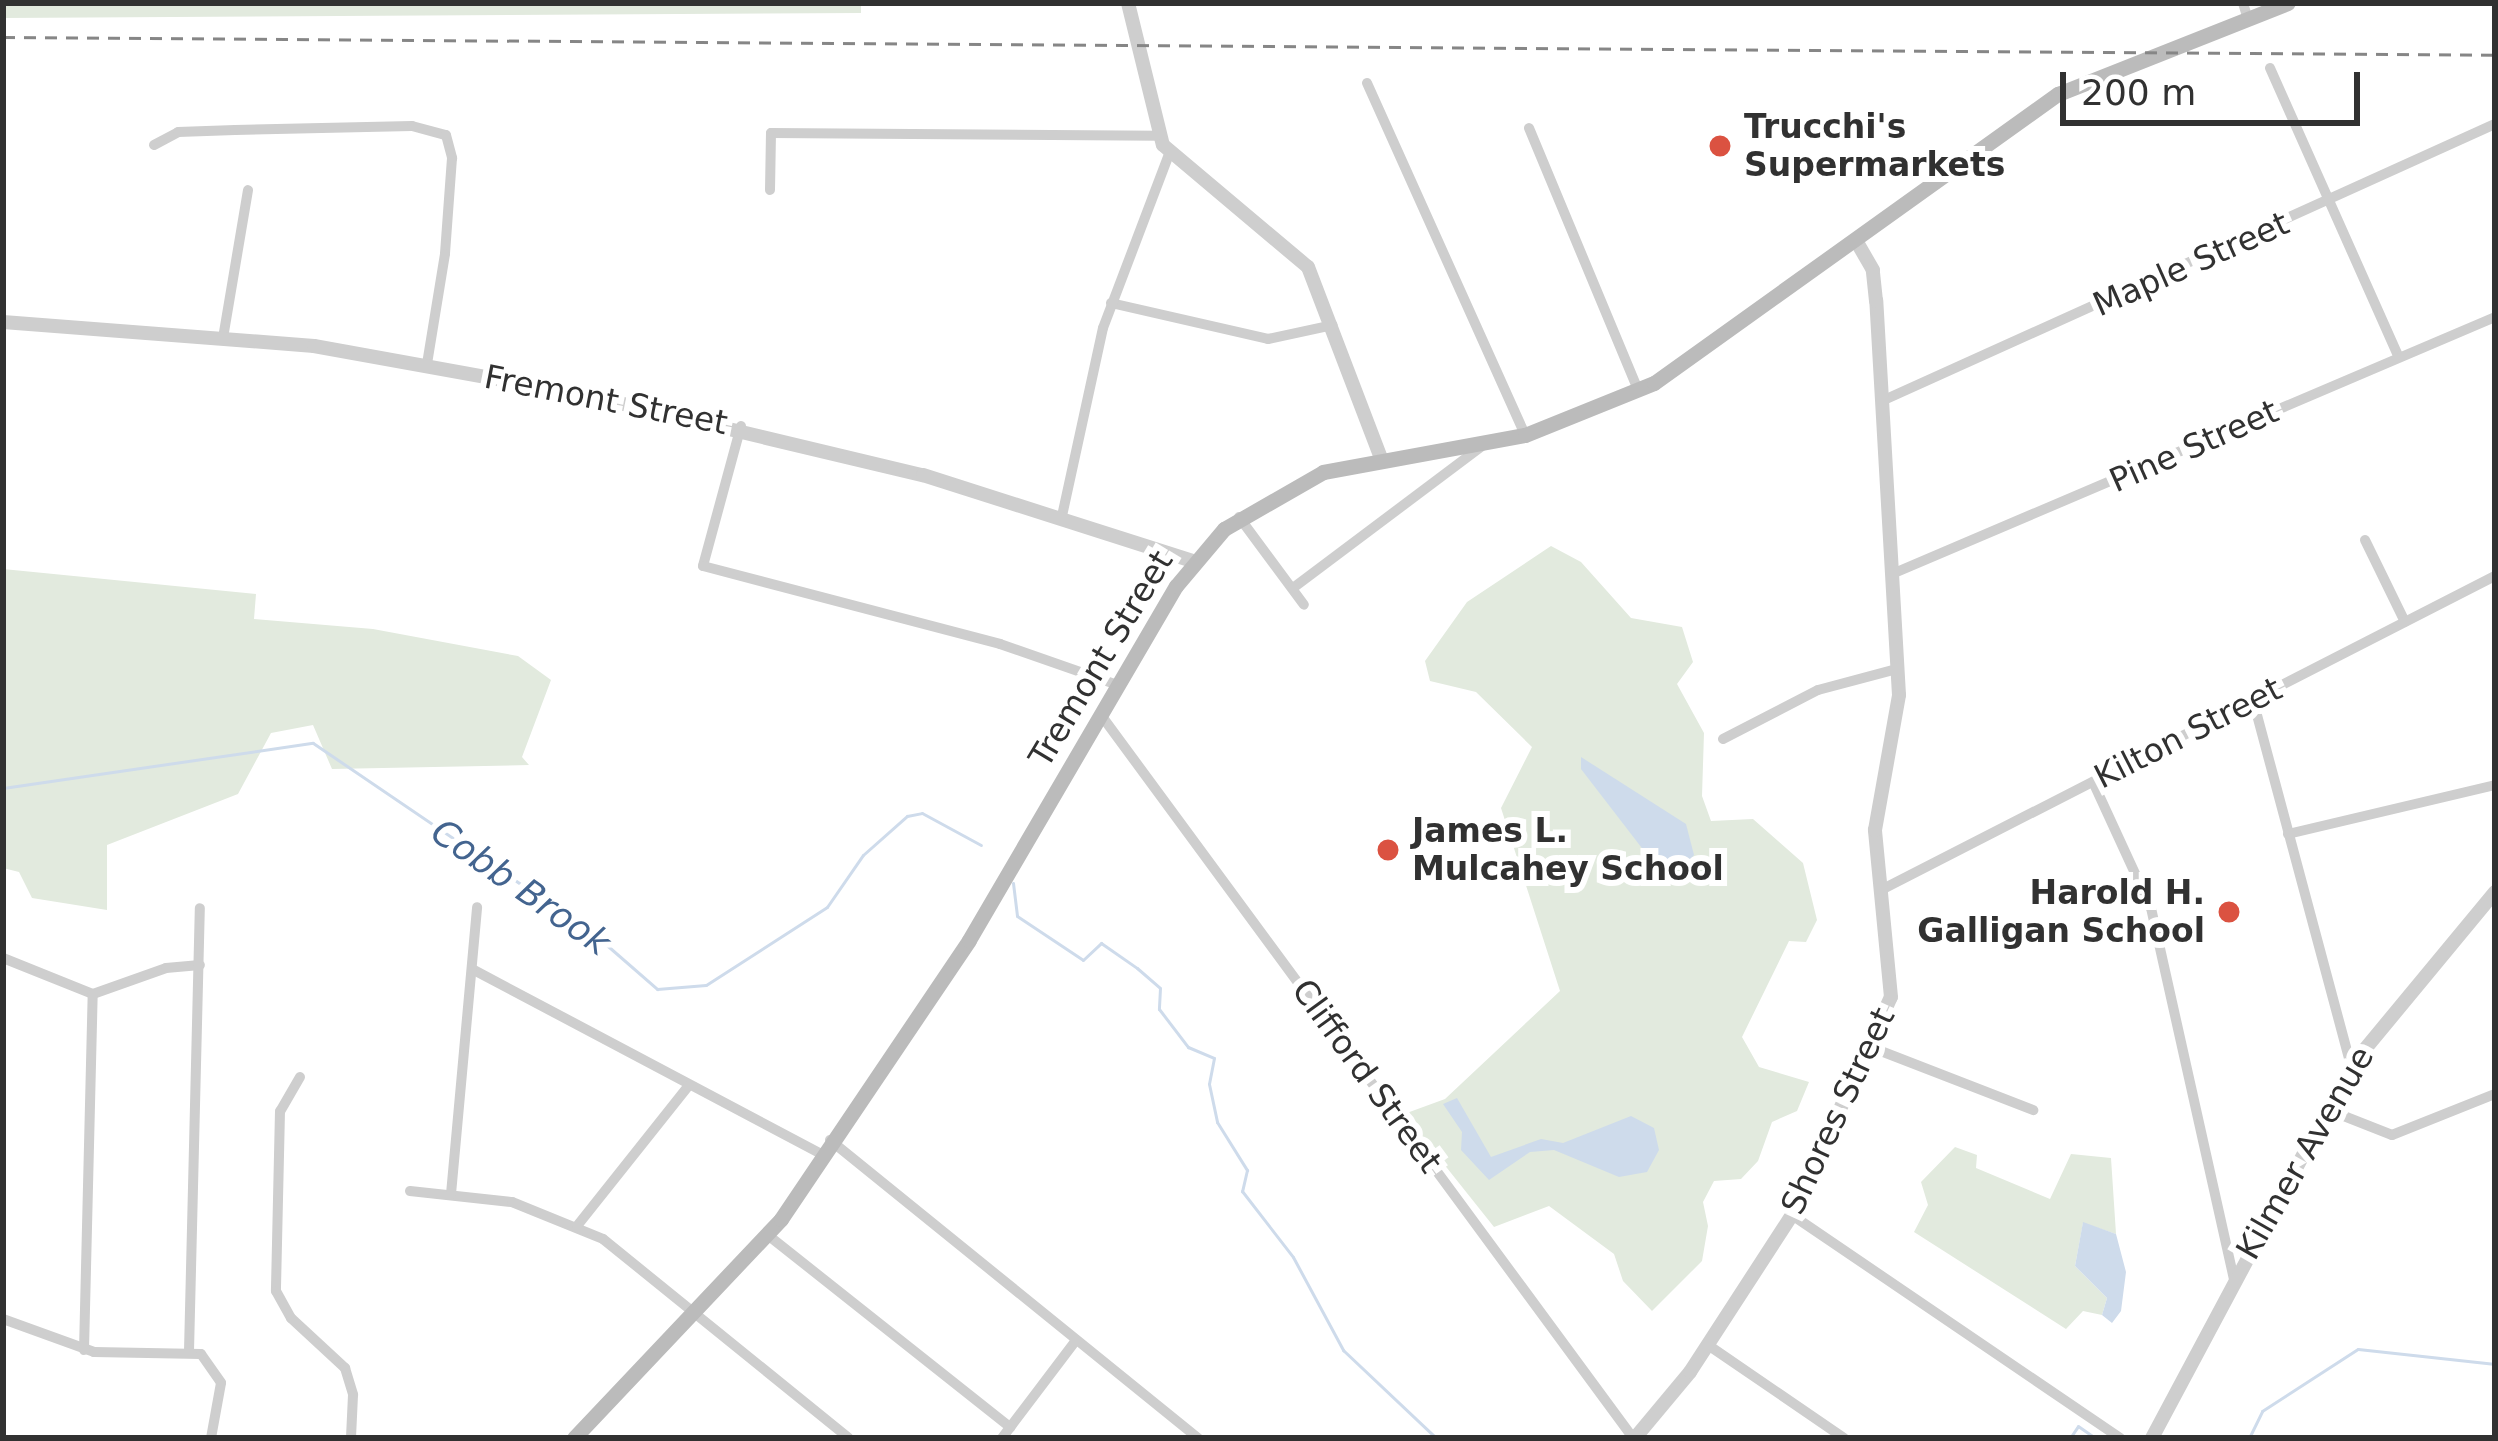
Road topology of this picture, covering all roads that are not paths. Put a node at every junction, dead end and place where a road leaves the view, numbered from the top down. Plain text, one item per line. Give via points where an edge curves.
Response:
1 (1128, 3) edge
2 (2288, 3) edge
3 (2245, 9) edge
4 (2270, 68) dead end
5 (1367, 83) dead end
6 (2495, 124) edge
7 (1529, 128) dead end
8 (1159, 136) junction
9 (154, 145) dead end
10 (1169, 154) junction
11 (248, 190) dead end
12 (770, 190) dead end
13 (2330, 203) junction
14 (1856, 242) junction
15 (1111, 303) junction
16 (2495, 317) edge
17 (3, 322) edge
18 (1336, 324) junction
19 (223, 338) junction
20 (2398, 355) junction
21 (427, 364) junction
22 (1638, 391) junction
23 (1884, 400) junction
24 (741, 427) junction
25 (1525, 435) junction
26 (1485, 443) junction
27 (1382, 461) junction
28 (1062, 516) junction
29 (1239, 518) junction
30 (2365, 540) dead end
31 (1193, 561) junction
32 (1892, 574) junction
33 (2495, 576) edge
34 (1293, 588) junction
35 (1304, 605) dead end
36 (2404, 622) junction
37 (1897, 669) junction
38 (1118, 685) junction
39 (2252, 700) junction
40 (1101, 715) junction
41 (1723, 739) dead end
42 (2093, 782) junction
43 (2495, 785) edge
44 (2288, 833) junction
45 (1881, 890) junction
46 (2495, 892) edge
47 (477, 907) dead end
48 (200, 908) dead end
49 (3, 958) edge
50 (200, 965) junction
51 (472, 969) junction
52 (93, 994) junction
53 (1873, 1048) junction
54 (2351, 1066) junction
55 (301, 1077) dead end
56 (689, 1085) junction
57 (2495, 1094) edge
58 (2326, 1109) junction
59 (2033, 1110) dead end
60 (825, 1147) junction
61 (410, 1191) dead end
62 (451, 1194) junction
63 (1792, 1215) junction
64 (577, 1226) junction
65 (769, 1236) junction
66 (2234, 1279) junction
67 (694, 1314) junction
68 (3, 1319) edge
69 (1076, 1340) junction
70 (1708, 1345) junction
71 (84, 1350) junction
72 (189, 1351) junction
73 (1006, 1432) edge
74 (211, 1438) edge
75 (351, 1438) edge
76 (574, 1438) edge
77 (849, 1438) edge
78 (1198, 1438) edge
79 (1634, 1438) edge
80 (1844, 1438) edge
81 (2120, 1438) edge
82 (2152, 1438) edge

1 - 8 street
2 - 3 main road, Tremont Street
3 - 14 main road, Tremont Street via 2058,94
4 - 13 street
5 - 25 street
6 - 13 street, Maple Street via 2465,131
7 - 22 street
8 - 10 street
8 - 12 street via 772,133
9 - 21 street via 178,132 235,130 412,127 446,135 452,158 445,254
10 - 15 street
10 - 18 street via 1296,254
11 - 19 street
13 - 20 street
13 - 23 street, Maple Street
14 - 22 main road, Tremont Street via 1712,348
14 - 23 street, Shores Street via 1873,270
15 - 18 street via 1268,339
15 - 28 street
16 - 20 street, Pine Street
17 - 19 street, Fremont Street
18 - 27 street
19 - 21 street, Fremont Street
20 - 32 street, Pine Street
21 - 24 street, Fremont Street
22 - 25 main road, Tremont Street
23 - 32 street, Shores Street
24 - 28 street, Fremont Street
24 - 38 street via 703,566 1000,644
25 - 26 main road, Tremont Street
26 - 27 main road, Tremont Street
26 - 34 street
27 - 29 main road, Tremont Street via 1323,472
28 - 31 street, Fremont Street
29 - 31 main road, Tremont Street
29 - 34 street
30 - 36 street
31 - 38 main road, Tremont Street
32 - 37 street, Shores Street
33 - 36 street, Kilton Street
34 - 35 street
36 - 39 street, Kilton Street
37 - 41 street via 1818,690
37 - 45 street, Shores Street via 1897,720 1875,820
38 - 40 main road, Tremont Street
39 - 42 street, Kilton Street
39 - 44 street
40 - 60 main road, Tremont Street via 970,940
40 - 79 street, Clifford Street
42 - 45 street, Kilton Street
42 - 66 street via 2148,899
43 - 44 street
44 - 54 street
45 - 53 street, Shores Street via 1892,991
46 - 54 street, Kilmer Avenue
47 - 51 street
48 - 50 street
49 - 52 street
50 - 52 street
50 - 72 street
51 - 56 street
51 - 62 street
52 - 71 street
53 - 59 street
53 - 63 street, Shores Street
54 - 58 street, Kilmer Avenue
55 - 75 street via 280,1111 275,1282 286,1312 344,1368 353,1395
56 - 60 street
56 - 64 street
57 - 58 street via 2392,1135
58 - 66 street, Kilmer Avenue
60 - 65 main road, Tremont Street
60 - 69 street
61 - 62 street
62 - 64 street via 512,1202
63 - 70 street, Shores Street
63 - 81 street
64 - 67 street via 634,1260
65 - 67 main road, Tremont Street
65 - 73 street
66 - 82 street, Kilmer Avenue
67 - 76 main road, Tremont Street
67 - 77 street
68 - 71 street
69 - 73 street
69 - 78 street
70 - 79 street, Shores Street
70 - 80 street
71 - 72 street
72 - 74 street via 219,1376

